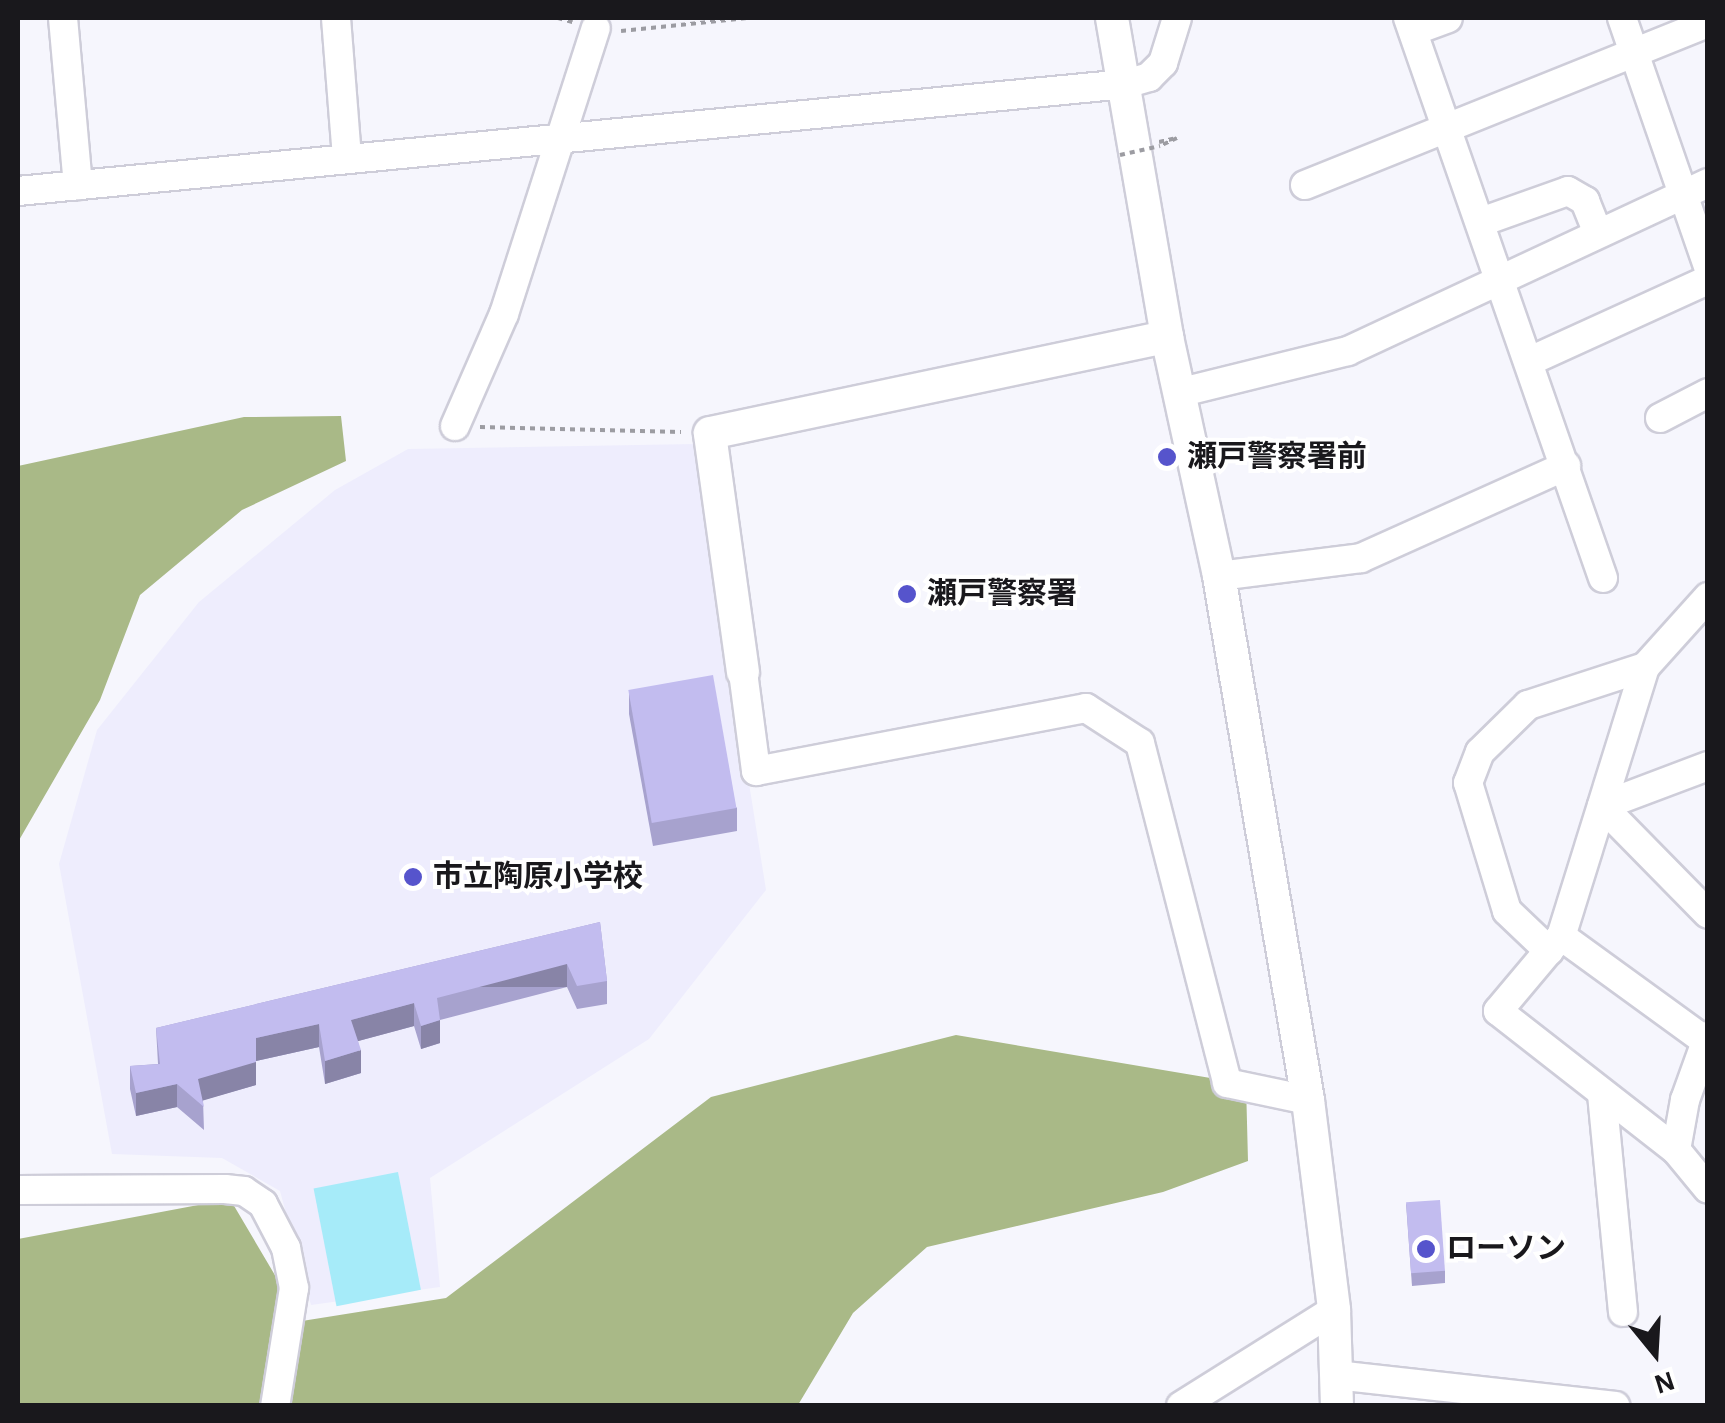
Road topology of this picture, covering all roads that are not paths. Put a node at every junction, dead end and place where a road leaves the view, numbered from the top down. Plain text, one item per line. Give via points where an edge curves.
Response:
1 (63, 18) edge
2 (336, 18) edge
3 (1112, 18) edge
4 (1177, 18) edge
5 (1448, 18) edge
6 (1622, 18) edge
7 (1708, 23) edge
8 (1410, 24) edge
9 (596, 28) road end
10 (1634, 52) junction
11 (1125, 84) junction
12 (1449, 128) junction
13 (566, 138) junction
14 (347, 159) junction
15 (78, 185) junction
16 (1305, 186) dead end
17 (1696, 188) edge
18 (18, 190) edge
19 (1481, 222) junction
20 (1598, 234) junction
21 (1708, 267) edge
22 (1501, 280) junction
23 (1708, 280) edge
24 (1167, 338) junction
25 (1530, 360) junction
26 (1182, 392) junction
27 (1708, 393) edge
28 (1660, 418) dead end
29 (456, 426) road end
30 (1566, 466) junction
31 (1219, 576) junction
32 (1603, 578) dead end
33 (1708, 596) edge
34 (1644, 666) junction
35 (742, 672) joint
36 (1708, 766) edge
37 (1602, 806) junction
38 (1705, 907) edge
39 (1555, 943) junction
40 (1705, 1038) edge
41 (1602, 1094) junction
42 (1308, 1100) junction
43 (1676, 1150) junction
44 (1708, 1189) edge
45 (18, 1190) edge
46 (1334, 1310) junction
47 (1623, 1312) dead end
48 (1336, 1390) edge
49 (275, 1406) edge
50 (1181, 1406) edge
51 (1615, 1406) edge

1 - 15 street
2 - 14 street
3 - 11 street
4 - 11 street via 1156,72
5 - 8 street
6 - 10 street
7 - 10 street
8 - 12 street
9 - 13 street
10 - 12 street
10 - 17 street
11 - 13 street
11 - 24 street
12 - 16 street
12 - 19 street
13 - 14 street
13 - 29 street
14 - 15 street
15 - 18 street
17 - 20 street
17 - 21 street
19 - 20 street via 1568,191 1585,201
19 - 22 street
20 - 22 street
22 - 25 street
22 - 26 street via 1348,351
23 - 25 street
24 - 26 street
24 - 35 street via 710,433
25 - 30 street
26 - 31 street
27 - 28 street
30 - 31 street via 1362,558
30 - 32 street
31 - 42 street
33 - 34 street
34 - 37 street
34 - 39 street via 1528,705 1480,752 1468,783 1507,911
35 - 42 street via 756,770 1086,708 1140,742 1227,1083
36 - 37 street
37 - 38 street
37 - 39 street
39 - 40 street
39 - 41 street via 1498,1011
40 - 43 street
41 - 43 street
41 - 47 street
42 - 46 street
43 - 44 street
45 - 49 street via 225,1190 264,1204 286,1248 294,1288
46 - 48 street
46 - 50 street
48 - 51 street

